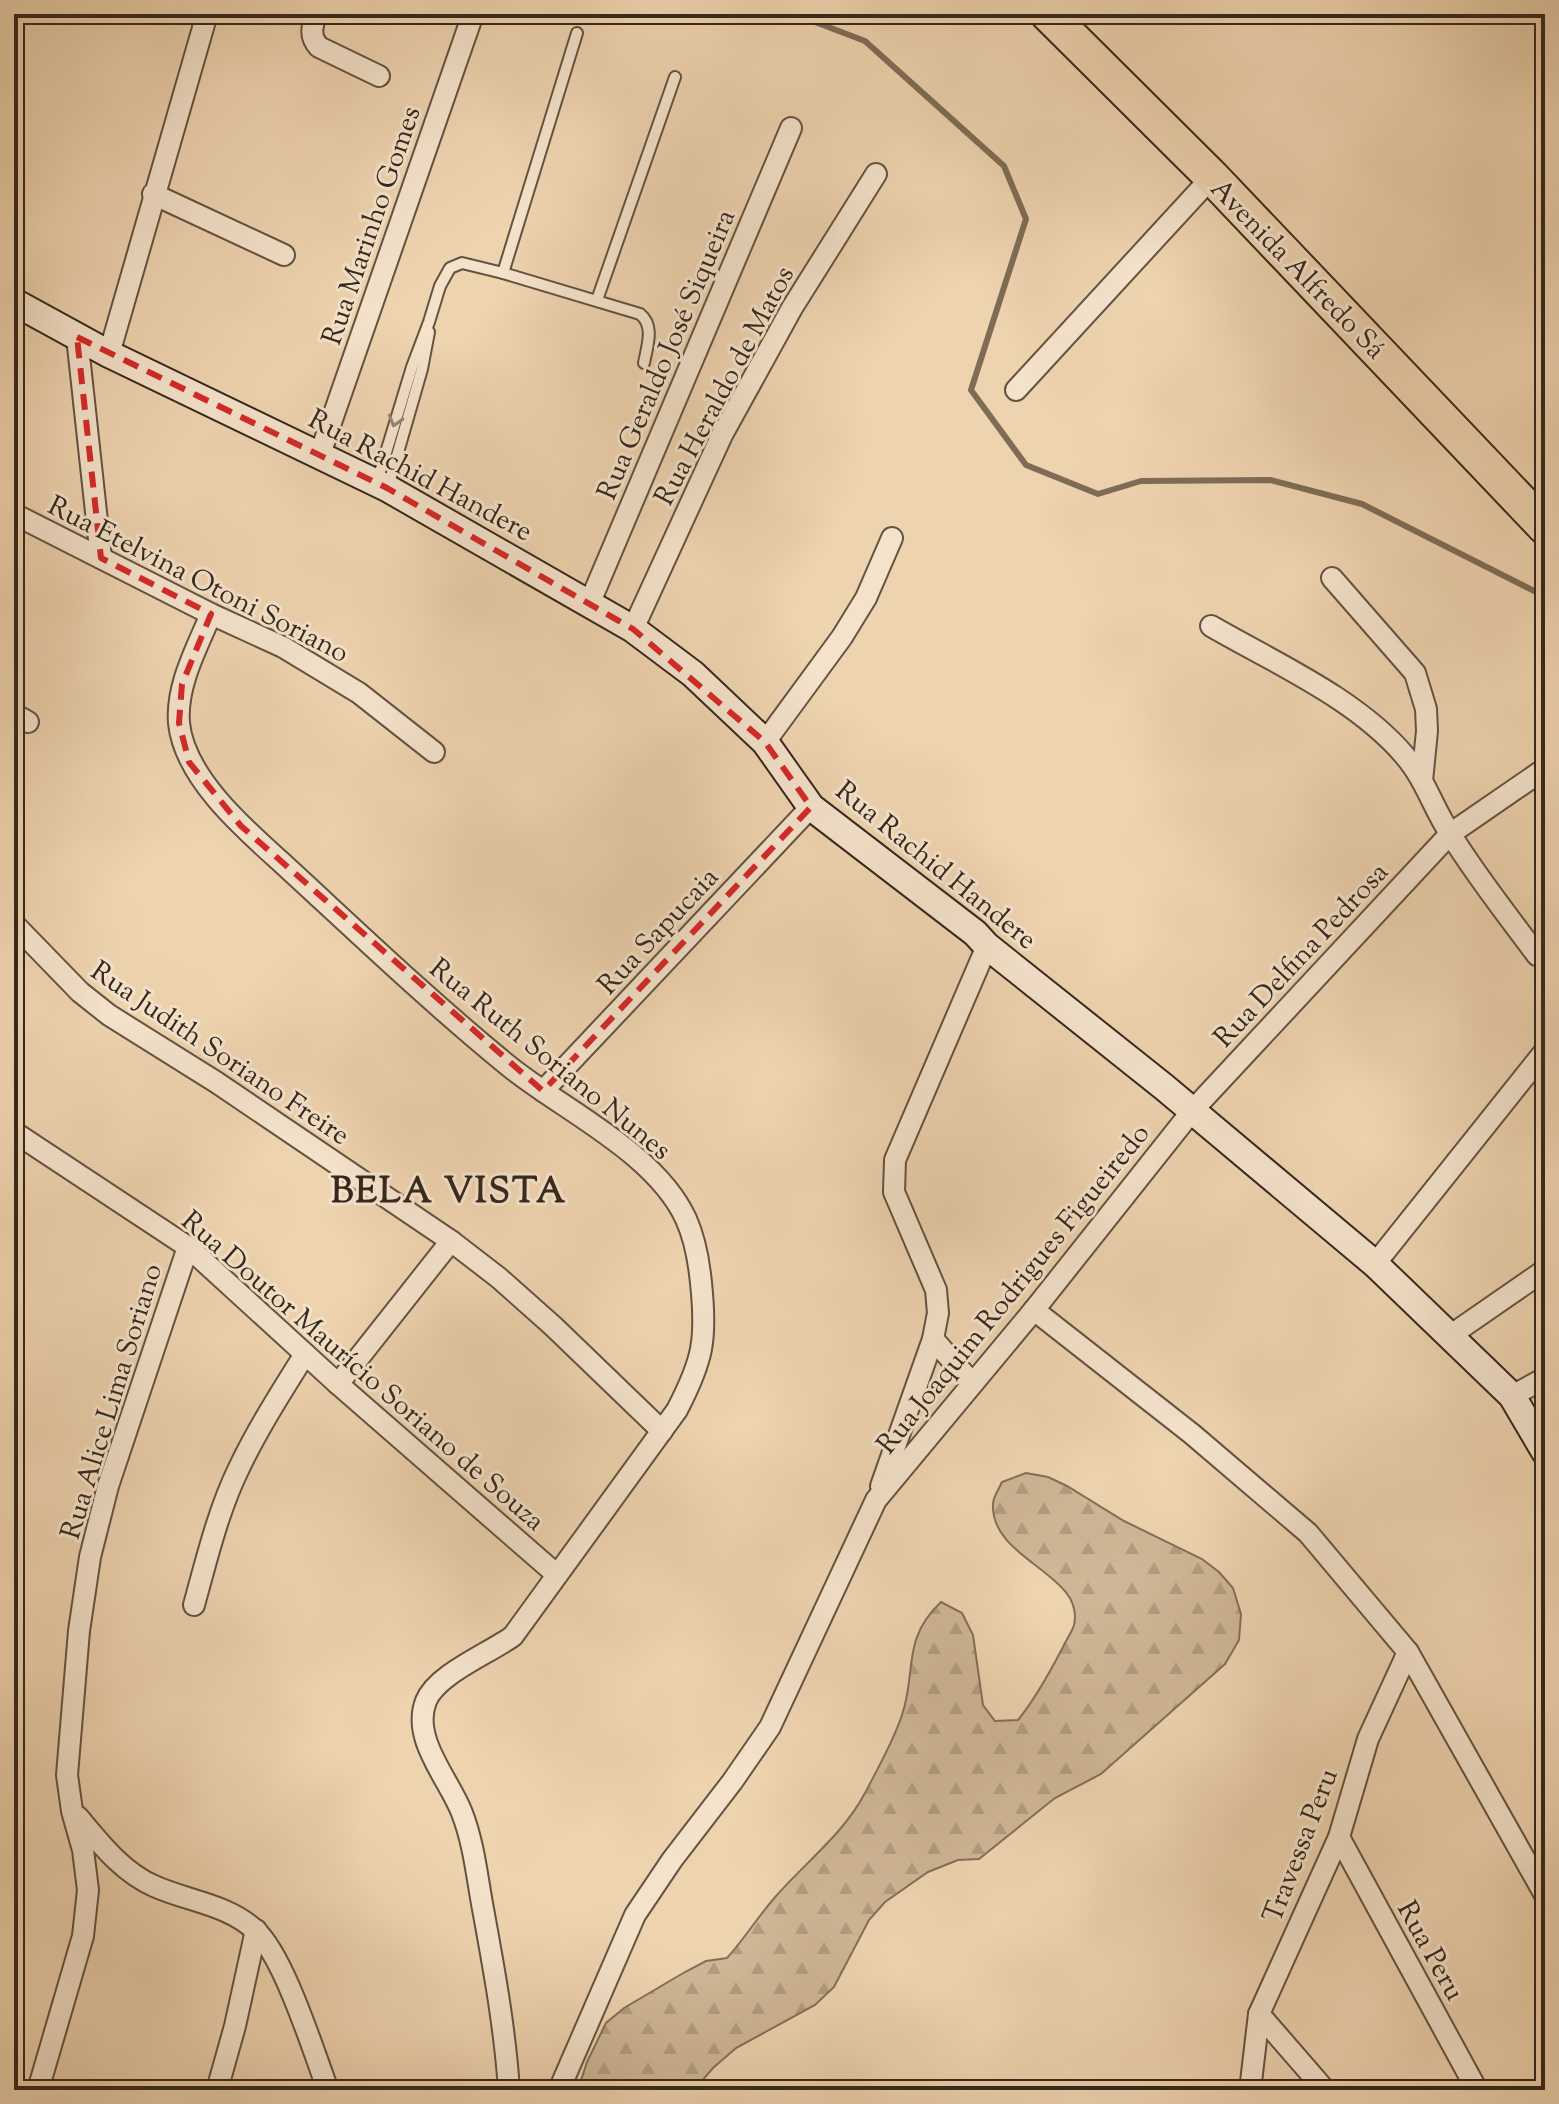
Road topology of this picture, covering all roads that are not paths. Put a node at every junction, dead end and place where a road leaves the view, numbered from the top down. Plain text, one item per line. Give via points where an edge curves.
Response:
1 (207, 14) edge
2 (316, 14) edge
3 (473, 14) edge
4 (1048, 14) edge
5 (577, 33) dead end
6 (379, 76) dead end
7 (675, 77) dead end
8 (791, 128) dead end
9 (876, 174) dead end
10 (1212, 177) junction
11 (153, 194) junction
12 (284, 255) dead end
13 (503, 273) junction
14 (597, 300) junction
15 (14, 302) edge
16 (77, 337) junction
17 (109, 354) junction
18 (644, 363) dead end
19 (1016, 390) dead end
20 (320, 454) junction
21 (382, 485) junction
22 (14, 514) edge
23 (1545, 527) edge
24 (892, 538) dead end
25 (101, 558) junction
26 (1332, 578) dead end
27 (590, 602) junction
28 (211, 614) junction
29 (1211, 626) dead end
30 (633, 629) junction
31 (765, 742) junction
32 (434, 752) dead end
33 (1543, 770) dead end
34 (1422, 781) junction
35 (811, 807) junction
36 (1450, 834) junction
37 (14, 924) edge
38 (987, 946) junction
39 (1537, 955) dead end
40 (1545, 1051) edge
41 (543, 1091) junction
42 (1192, 1111) junction
43 (14, 1132) edge
44 (451, 1241) junction
45 (188, 1247) junction
46 (1375, 1264) junction
47 (1545, 1270) edge
48 (1034, 1310) junction
49 (1451, 1335) junction
50 (933, 1339) junction
51 (305, 1354) junction
52 (1545, 1378) edge
53 (972, 1383) junction
54 (338, 1384) junction
55 (1512, 1396) junction
56 (662, 1431) junction
57 (1545, 1452) edge
58 (876, 1500) junction
59 (556, 1574) junction
60 (194, 1605) dead end
61 (1408, 1652) junction
62 (72, 1811) junction
63 (1339, 1837) junction
64 (1545, 1895) edge
65 (256, 1930) junction
66 (1259, 2014) junction
67 (38, 2090) edge
68 (217, 2090) edge
69 (328, 2090) edge
70 (509, 2090) edge
71 (559, 2090) edge
72 (1254, 2090) edge
73 (1325, 2090) edge
74 (1477, 2090) edge

1 - 11 street
2 - 6 street via 311,30 319,47
3 - 20 street, Rua Marinho Gomes
4 - 10 highway, Avenida Alfredo Sá
5 - 13 lane
7 - 14 lane
8 - 27 street, Rua Geraldo José Siqueira
9 - 30 street, Rua Heraldo de Matos via 792,308 722,435
10 - 19 street
10 - 23 highway, Avenida Alfredo Sá
11 - 12 street
11 - 17 street
13 - 14 lane
13 - 21 lane via 462,263 450,268 412,367
14 - 18 lane via 647,319
15 - 16 street, Rua Rachid Handere
16 - 17 street, Rua Rachid Handere
16 - 25 street
17 - 20 street, Rua Rachid Handere
20 - 21 street, Rua Rachid Handere
21 - 27 street, Rua Rachid Handere
22 - 25 street, Rua Etelvina Otoni Soriano
24 - 31 street via 842,637
25 - 28 street, Rua Etelvina Otoni Soriano
26 - 34 street via 1415,673 1426,709
27 - 30 street, Rua Rachid Handere
28 - 32 street, Rua Etelvina Otoni Soriano via 283,647 359,693
28 - 41 street, Rua Ruth Soriano Nunes via 182,684 179,723 189,762 241,826 436,1004
29 - 34 street via 1357,713 1404,755
30 - 31 street, Rua Rachid Handere via 693,674
31 - 35 street, Rua Rachid Handere
33 - 36 street, Rua Delfina Pedrosa
34 - 36 street
35 - 38 street, Rua Rachid Handere
35 - 41 street, Rua Sapucaia
36 - 39 street
36 - 42 street, Rua Delfina Pedrosa
37 - 44 street, Rua Judith Soriano Freire via 109,1015
38 - 42 street, Rua Rachid Handere
38 - 50 street, Rua Joaquim Rodrigues Figueiredo via 895,1160 894,1192 936,1290
40 - 46 street
41 - 56 street, Rua Ruth Soriano Nunes via 615,1140 660,1182 685,1218 699,1261 705,1324 692,1382
42 - 46 street, Rua Rachid Handere
42 - 48 street, Rua Joaquim Rodrigues Figueiredo
43 - 45 street, Rua Doutor Maurício Soriano de Souza
44 - 54 street
44 - 56 street, Rua Judith Soriano Freire via 553,1326
45 - 51 street, Rua Doutor Maurício Soriano de Souza
45 - 62 street, Rua Alice Lima Soriano via 108,1486 90,1557 69,1728
46 - 49 street, Rua Rachid Handere
47 - 49 street
48 - 53 street, Rua Joaquim Rodrigues Figueiredo
48 - 61 street via 1308,1533
49 - 55 street, Rua Rachid Handere
50 - 53 street
50 - 58 street, Rua Joaquim Rodrigues Figueiredo
51 - 54 street, Rua Doutor Maurício Soriano de Souza
51 - 60 street via 238,1469
52 - 55 street
53 - 58 street, Rua Joaquim Rodrigues Figueiredo
54 - 59 street, Rua Doutor Maurício Soriano de Souza
55 - 57 street, Rua Rachid Handere
56 - 59 street, Rua Ruth Soriano Nunes
58 - 71 street, Rua Joaquim Rodrigues Figueiredo via 770,1727 635,1915
59 - 70 street, Rua Ruth Soriano Nunes via 513,1636 434,1686 422,1726 463,1815 472,1849
61 - 63 street, Travessa Peru via 1368,1739
61 - 64 street
62 - 65 street via 130,1873 233,1915
62 - 67 street, Rua Alice Lima Soriano via 88,1890 83,1936
63 - 66 street, Travessa Peru
63 - 74 street, Rua Peru
65 - 68 street
65 - 69 street via 282,1971
66 - 72 street, Travessa Peru
66 - 73 street

